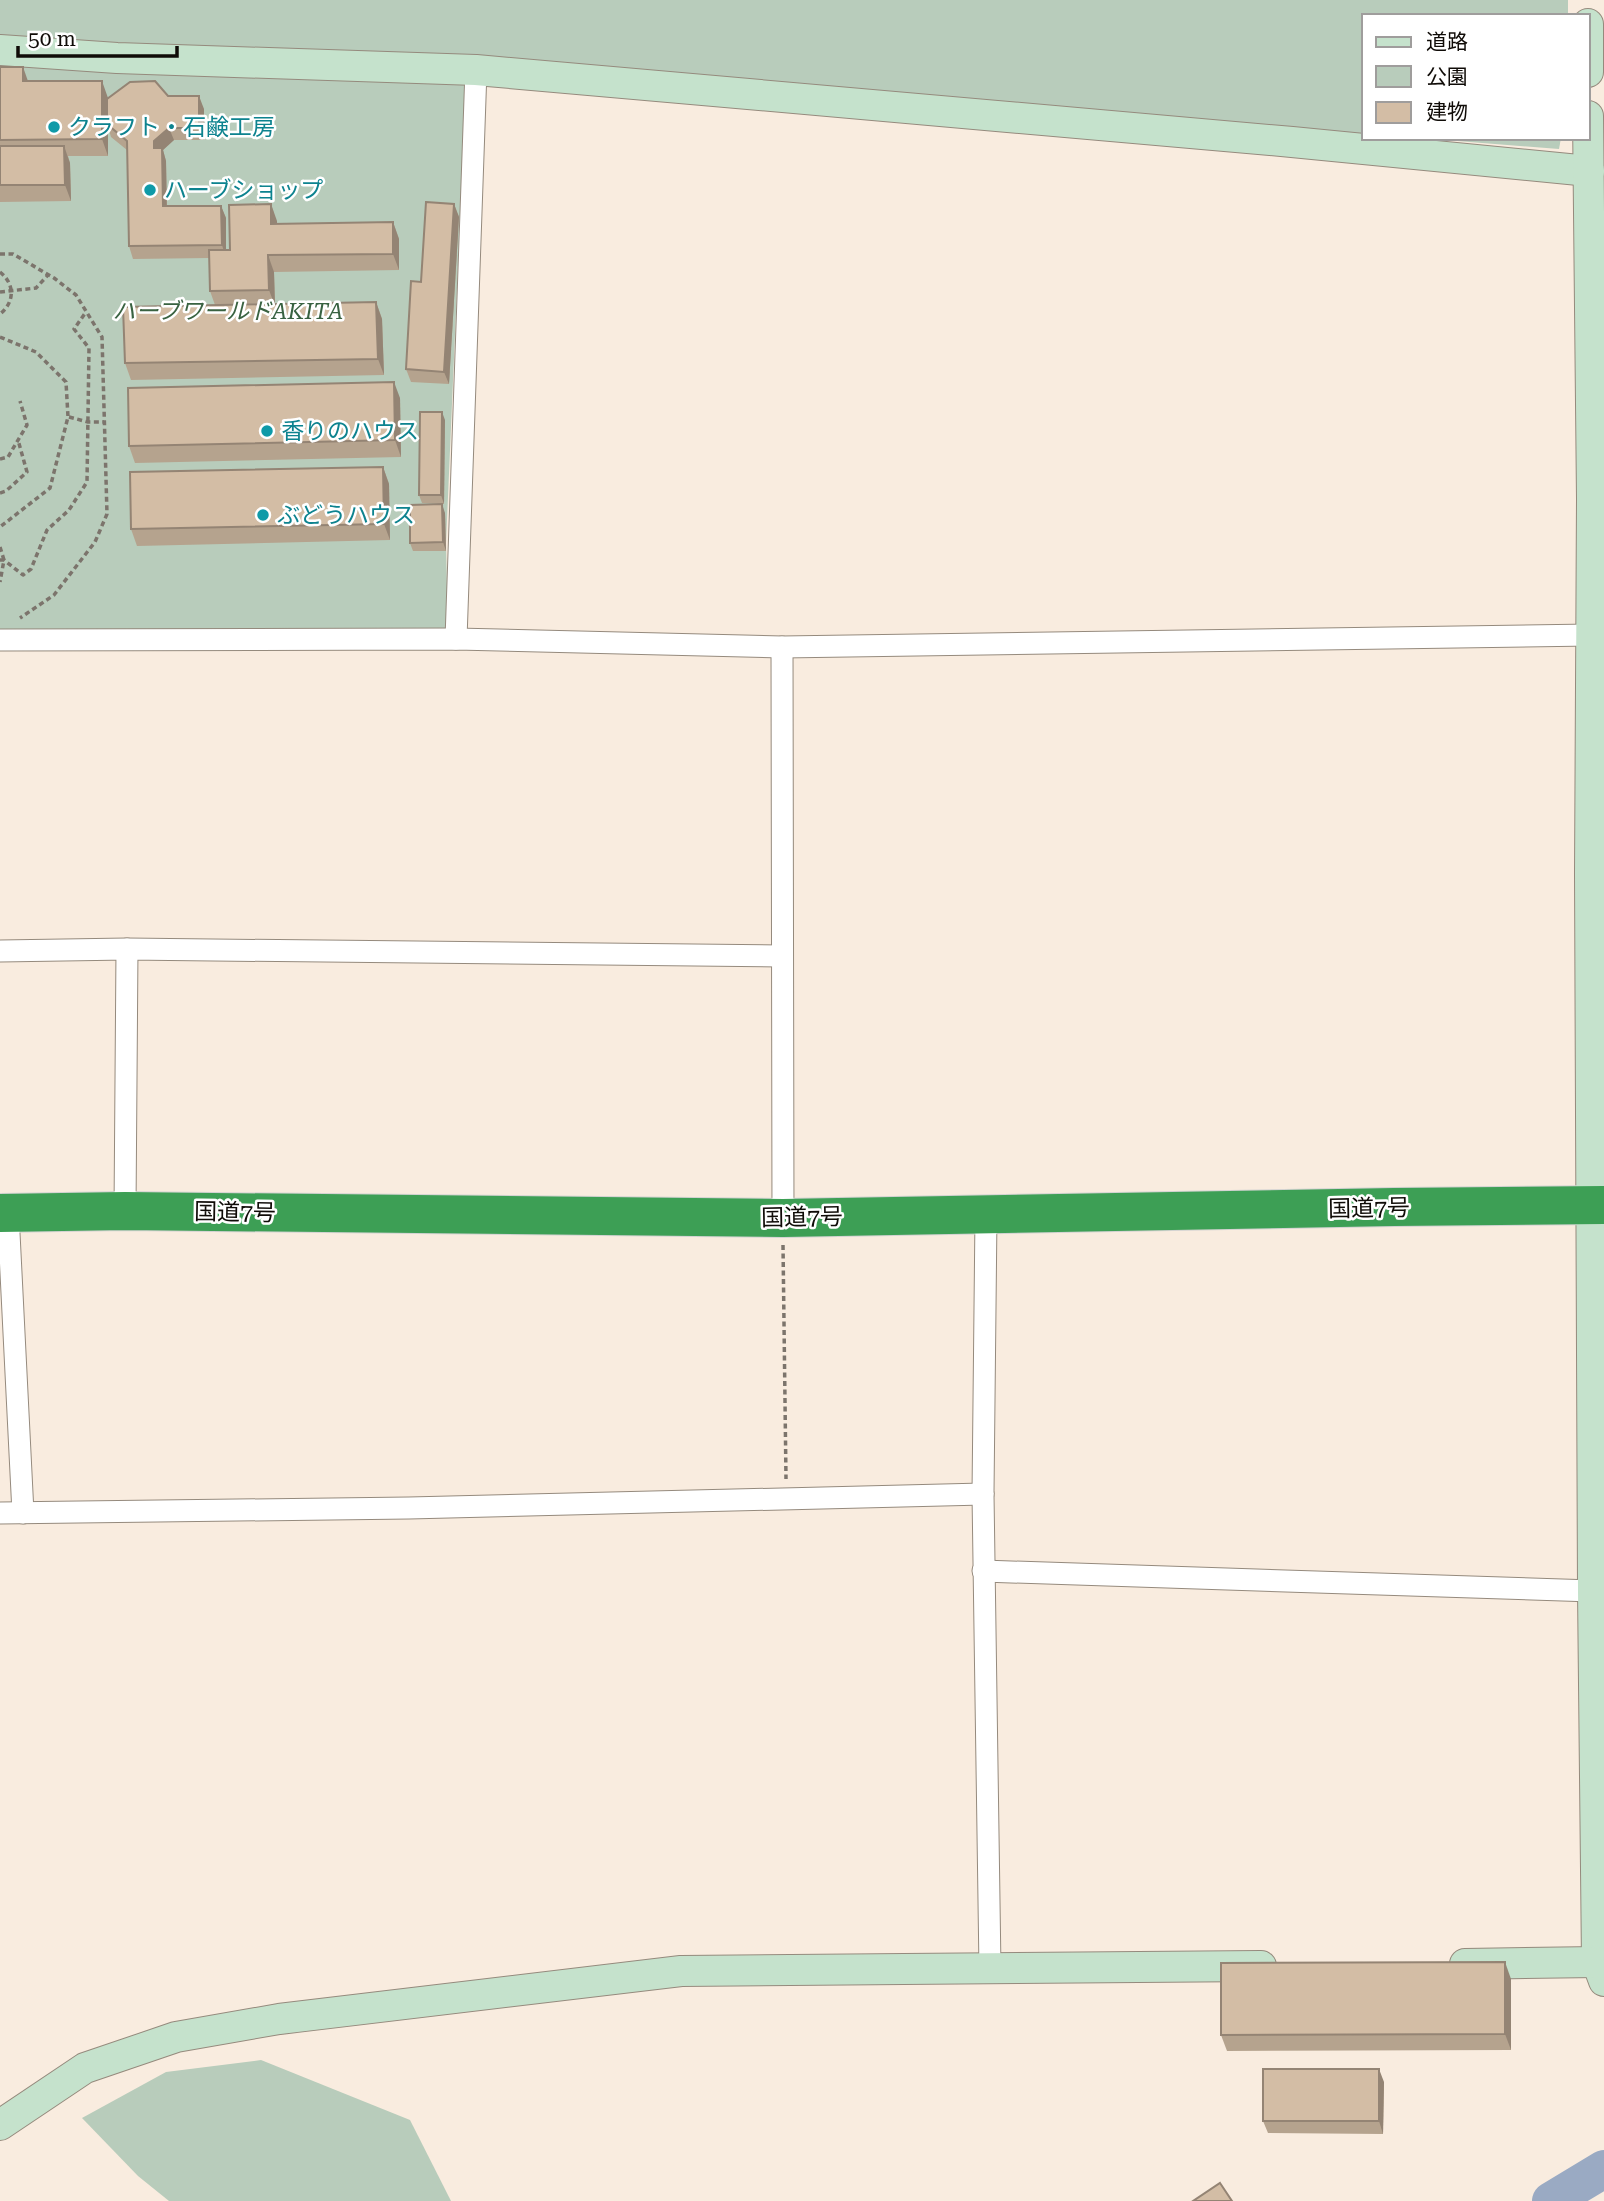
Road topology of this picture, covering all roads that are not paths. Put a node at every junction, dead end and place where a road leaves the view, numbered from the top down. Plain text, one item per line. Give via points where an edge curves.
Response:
1 (0, 50) edge
2 (476, 71) junction
3 (1590, 130) edge
4 (1596, 171) edge
5 (1591, 635) junction
6 (456, 639) junction
7 (0, 640) edge
8 (782, 647) junction
9 (127, 949) junction
10 (0, 951) edge
11 (781, 956) junction
12 (1598, 1205) edge
13 (125, 1211) junction
14 (4, 1213) edge
15 (986, 1214) junction
16 (783, 1218) junction
17 (983, 1494) junction
18 (0, 1513) edge
19 (23, 1513) junction
20 (984, 1572) junction
21 (1593, 1591) junction
22 (1432, 1964) edge
23 (1293, 1966) edge
24 (990, 1969) junction
25 (1601, 1972) edge
26 (0, 2125) edge

1 - 2 street
2 - 4 street
2 - 6 street
3 - 4 street
4 - 5 street
5 - 8 street
5 - 12 street
6 - 7 street
6 - 8 street
8 - 11 street
9 - 10 street
9 - 11 street
9 - 13 street
11 - 16 street
12 - 15 highway, 国道7号
12 - 21 street
13 - 14 highway, 国道7号
13 - 16 highway, 国道7号
14 - 19 street
15 - 16 highway, 国道7号
15 - 17 street
17 - 19 street
17 - 20 street
18 - 19 street
20 - 21 street
20 - 24 street
21 - 25 street
22 - 25 street
23 - 24 street
24 - 26 street via 681,1971 279,2019 176,2037 85,2068

